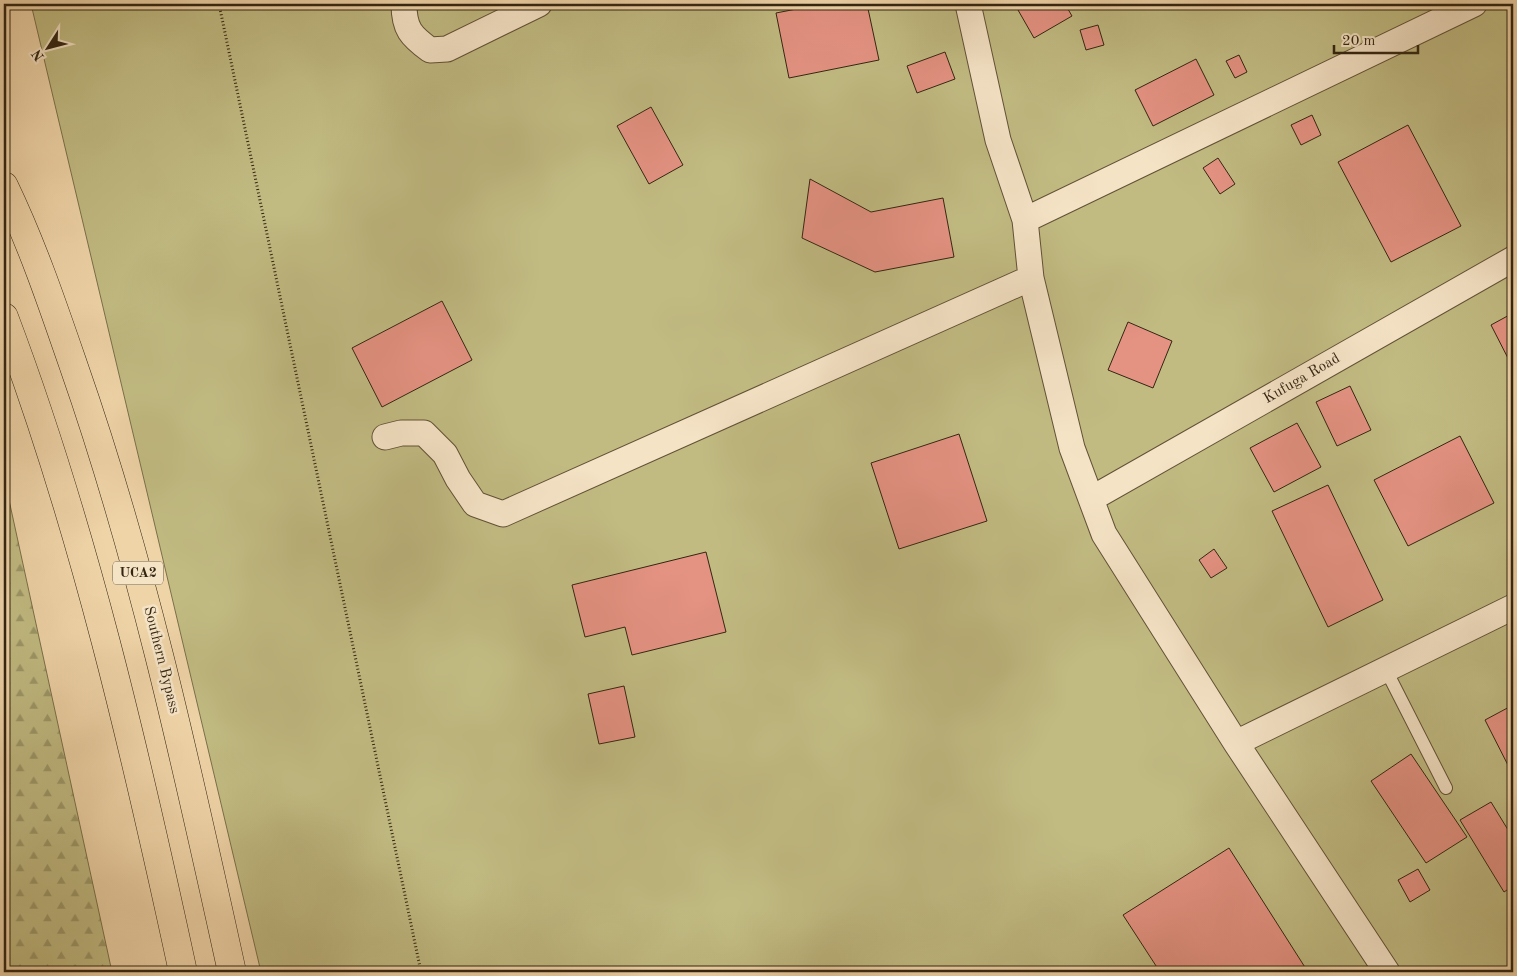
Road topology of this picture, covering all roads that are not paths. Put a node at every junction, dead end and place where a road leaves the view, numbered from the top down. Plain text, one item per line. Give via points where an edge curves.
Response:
1 (404, 4) edge
2 (539, 4) edge
3 (968, 4) edge
4 (1474, 4) edge
5 (4, 186) edge
6 (1025, 220) junction
7 (1513, 259) edge
8 (1031, 278) junction
9 (4, 316) edge
10 (385, 437) dead end
11 (1091, 499) junction
12 (1513, 607) edge
13 (1386, 670) junction
14 (1236, 742) junction
15 (1446, 788) dead end
16 (183, 972) edge
17 (232, 972) edge
18 (1387, 972) edge

1 - 2 street via 404,21 414,38 430,50 447,49
3 - 6 street via 998,140
4 - 6 street
5 - 17 highway, Southern Bypass / UCA2 via 90,411 149,609
6 - 8 street
7 - 11 street, Kufuga Road
8 - 10 street via 503,514 475,504 445,454 424,433
8 - 11 street via 1072,448
9 - 16 highway, UCA2 via 34,398 96,600
11 - 14 street via 1104,534
12 - 13 street
13 - 14 street
13 - 15 lane
14 - 18 street

